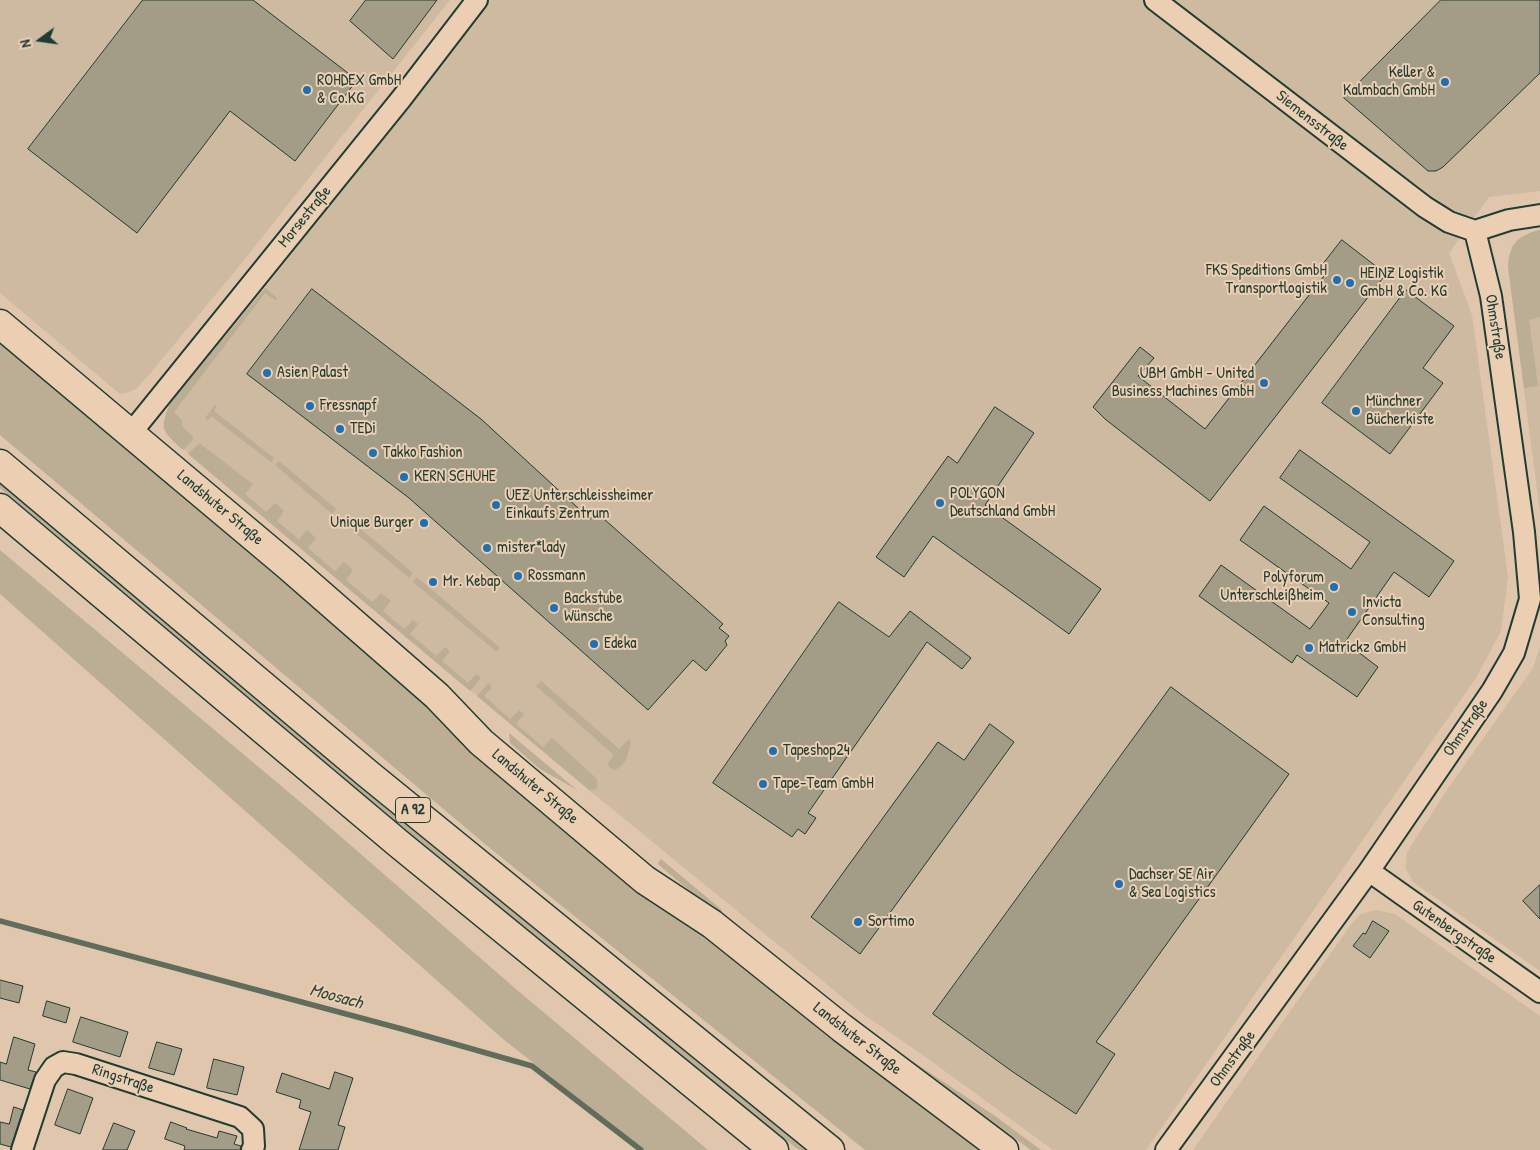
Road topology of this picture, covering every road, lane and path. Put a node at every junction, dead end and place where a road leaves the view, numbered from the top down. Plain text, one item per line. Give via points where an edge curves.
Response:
1 (477, 0) edge
2 (1155, 0) edge
3 (1540, 215) edge
4 (1475, 231) junction
5 (0, 324) edge
6 (131, 433) junction
7 (0, 464) edge
8 (0, 508) edge
9 (1369, 871) junction
10 (1540, 992) edge
11 (22, 1150) edge
12 (252, 1150) edge
13 (774, 1150) edge
14 (830, 1150) edge
15 (1004, 1150) edge
16 (1166, 1150) edge

1 - 6 street, Morsestraße
2 - 4 street, Siemensstraße via 1425,207 1449,222
3 - 4 street via 1509,220
4 - 9 street, Ohmstraße via 1492,296 1530,599 1514,653 1496,684
5 - 6 main road, Landshuter Straße
6 - 15 main road, Landshuter Straße via 437,696 482,742 645,880 712,924 842,1028
7 - 14 main road, A 92 via 368,774
8 - 13 main road, A 92 via 399,844
9 - 10 street, Gutenbergstraße
9 - 16 street, Ohmstraße
11 - 12 street, Ringstraße via 45,1080 54,1067 63,1062 240,1117 253,1129

